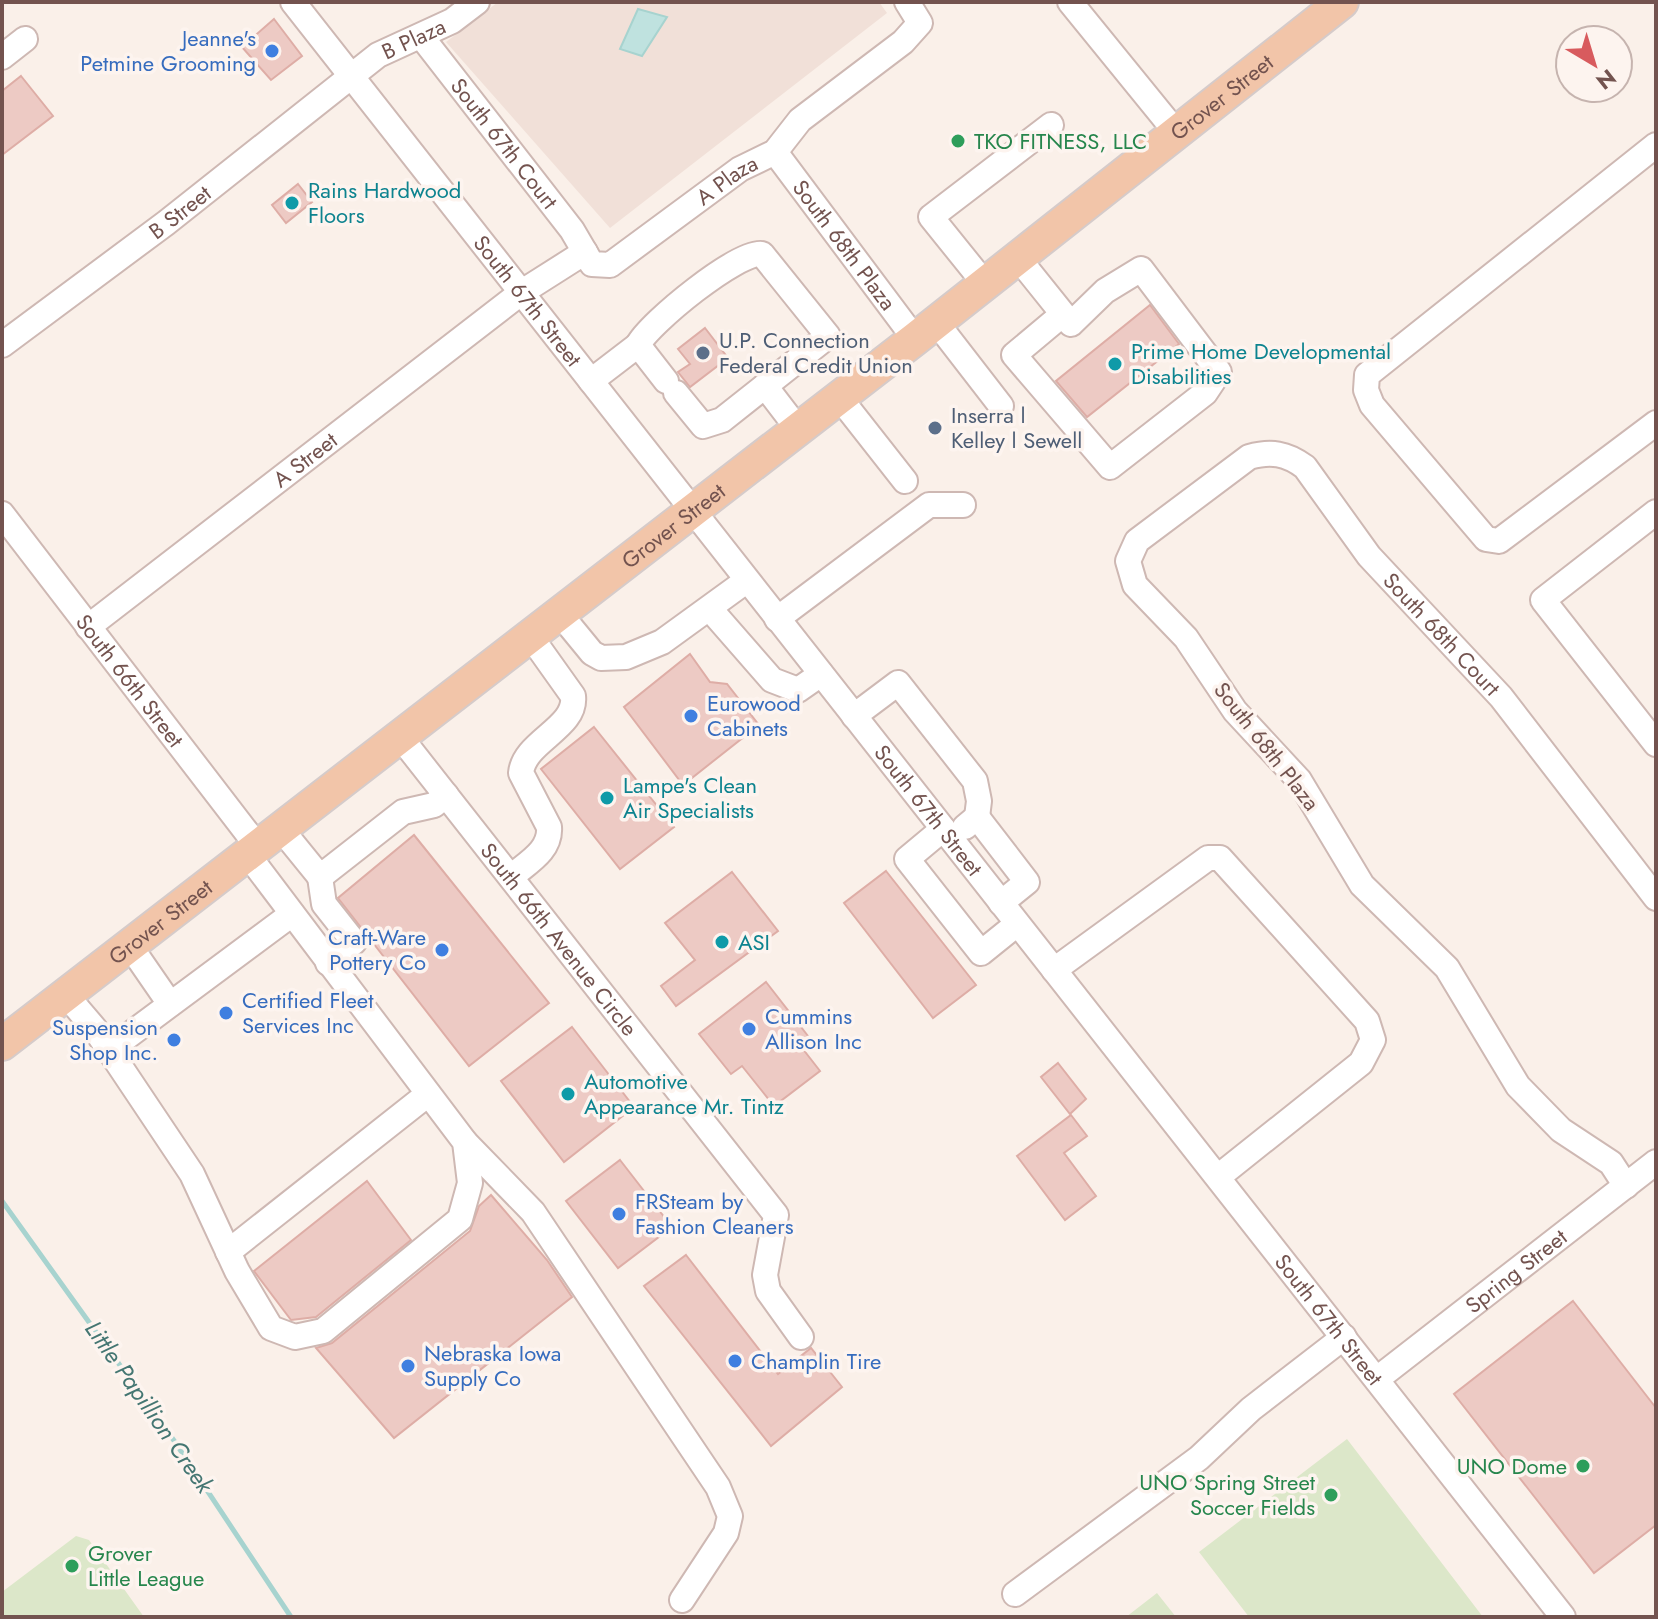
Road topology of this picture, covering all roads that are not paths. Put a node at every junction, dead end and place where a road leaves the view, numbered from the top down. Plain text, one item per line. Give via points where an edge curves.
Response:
1 (293, 2) edge
2 (477, 2) edge
3 (1070, 2) edge
4 (1342, 2) edge
5 (914, 12) edge
6 (421, 36) junction
7 (25, 39) dead end
8 (2, 57) edge
9 (352, 75) junction
10 (1051, 125) dead end
11 (1175, 131) junction
12 (1656, 145) edge
13 (775, 152) junction
14 (585, 252) junction
15 (1018, 258) junction
16 (985, 284) junction
17 (522, 292) junction
18 (1063, 314) junction
19 (925, 331) junction
20 (2, 345) edge
21 (638, 345) junction
22 (591, 381) junction
23 (765, 386) junction
24 (839, 397) junction
25 (1001, 406) dead end
26 (1656, 423) edge
27 (798, 429) junction
28 (905, 481) dead end
29 (1201, 496) joint
30 (963, 505) dead end
31 (691, 512) junction
32 (1656, 512) edge
33 (2, 514) edge
34 (746, 581) junction
35 (710, 609) junction
36 (560, 614) junction
37 (777, 619) junction
38 (88, 627) junction
39 (531, 637) junction
40 (821, 674) junction
41 (854, 716) junction
42 (401, 738) junction
43 (1656, 744) edge
44 (446, 795) junction
45 (977, 817) junction
46 (946, 834) junction
47 (262, 844) junction
48 (320, 877) junction
49 (511, 877) junction
50 (1656, 898) edge
51 (1001, 903) junction
52 (292, 914) junction
53 (1017, 924) junction
54 (130, 946) junction
55 (328, 963) junction
56 (1054, 970) junction
57 (66, 995) junction
58 (170, 1004) junction
59 (2, 1044) edge
60 (109, 1050) junction
61 (428, 1094) junction
62 (465, 1142) junction
63 (1656, 1162) edge
64 (1218, 1177) junction
65 (1626, 1186) junction
66 (228, 1252) junction
67 (801, 1337) dead end
68 (1344, 1337) junction
69 (1377, 1379) junction
70 (1015, 1594) dead end
71 (682, 1600) dead end
72 (1563, 1617) edge

1 - 9 street, South 67th Street
2 - 6 street, B Plaza
3 - 11 street
4 - 11 main road, Grover Street
5 - 13 street, A Plaza via 903,42 800,120
6 - 9 street, B Plaza via 378,55
6 - 14 street, South 67th Court
7 - 8 street
9 - 17 street, South 67th Street
9 - 20 street, B Street
10 - 16 street via 931,217
11 - 15 main road, Grover Street
12 - 26 street via 1367,375 1366,390 1372,405 1486,539 1499,541
13 - 14 street, A Plaza via 740,169 615,263 592,264
13 - 19 street, South 68th Plaza
14 - 17 street
15 - 16 main road, Grover Street
15 - 18 street
16 - 19 main road, Grover Street
17 - 22 street, South 67th Street
17 - 38 street, A Street
18 - 18 street via 1071,324 1105,291 1141,269 1219,372 1205,393 1110,467 1014,355
19 - 24 main road, Grover Street
19 - 25 street, South 68th Plaza
21 - 22 street
21 - 23 street via 703,426 722,420
21 - 23 street via 648,330 701,287 751,255 762,254 828,336
22 - 31 street, South 67th Street
23 - 27 street
24 - 27 main road, Grover Street
24 - 28 street
27 - 31 main road, Grover Street
29 - 50 street, South 68th Court via 1249,457 1276,453 1305,467 1369,556 1481,674
29 - 65 street, South 68th Plaza via 1137,541 1128,561 1135,585 1186,638 1235,711 1299,780 1362,885 1447,968 1518,1086 1561,1130 1611,1163
30 - 37 street via 929,505
31 - 34 street, South 67th Street
31 - 36 main road, Grover Street
32 - 43 street via 1543,600
33 - 38 street, South 66th Street
34 - 35 street
34 - 37 street, South 67th Street
35 - 36 street via 642,653 612,658 592,653
35 - 40 street via 772,680 798,690
36 - 39 main road, Grover Street
37 - 40 street, South 67th Street
38 - 47 street, South 66th Street
39 - 42 main road, Grover Street
39 - 49 street via 574,703 522,766 550,837
40 - 41 street, South 67th Street
41 - 45 street via 898,683 975,781
41 - 46 street, South 67th Street
42 - 44 street, South 66th Avenue Circle
42 - 47 main road, Grover Street
44 - 48 street via 434,805 403,812
44 - 49 street, South 66th Avenue Circle
45 - 46 street
45 - 51 street via 1027,882
46 - 51 street, South 67th Street
46 - 53 street via 907,859 981,953
47 - 48 street
47 - 52 street
47 - 54 main road, Grover Street
48 - 55 street via 324,904 354,942
49 - 67 street, South 66th Avenue Circle via 776,1215 765,1275 768,1291
51 - 53 street, South 67th Street
52 - 55 street
52 - 58 street
53 - 56 street, South 67th Street
54 - 57 main road, Grover Street
54 - 58 street
55 - 61 street
56 - 64 street, South 67th Street
56 - 64 street via 1208,858 1220,858 1367,1021 1373,1040 1361,1063
57 - 59 main road, Grover Street
57 - 60 street
58 - 60 street
60 - 66 street via 192,1174
61 - 62 street
61 - 66 street
62 - 66 street via 470,1183 460,1219 323,1331 295,1337 271,1328
62 - 71 street via 533,1212 718,1487 730,1516 726,1533
63 - 65 street, Spring Street
64 - 68 street, South 67th Street
65 - 69 street, Spring Street
68 - 69 street, South 67th Street
68 - 70 street via 1251,1409 1199,1458
69 - 72 street, South 67th Street

